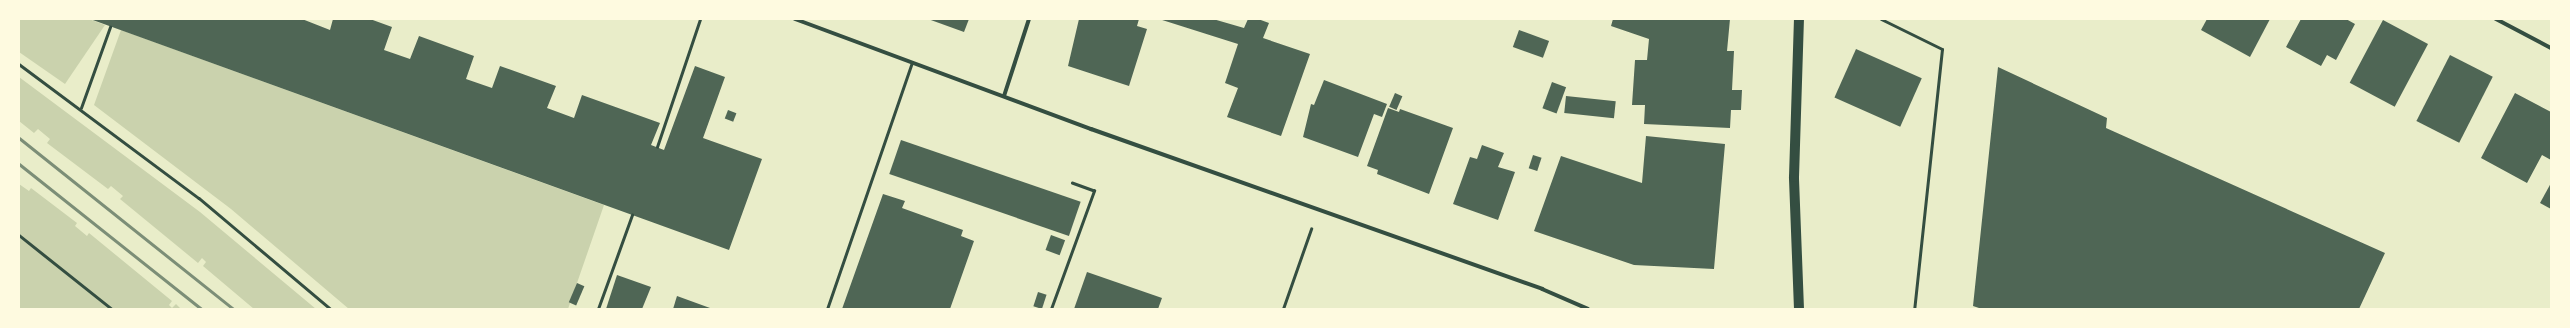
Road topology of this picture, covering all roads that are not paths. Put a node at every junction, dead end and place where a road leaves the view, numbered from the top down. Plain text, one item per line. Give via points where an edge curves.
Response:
1 (795, 19) edge
2 (1029, 19) edge
3 (1799, 19) edge
4 (1881, 19) edge
5 (2496, 19) edge
6 (2551, 48) edge
7 (912, 62) junction
8 (1004, 96) junction
9 (827, 309) edge
10 (1588, 309) edge
11 (1799, 309) edge
12 (1914, 309) edge

1 - 7 street
2 - 8 street
3 - 11 main road via 1794,123
4 - 12 lane via 1942,49
5 - 6 street
7 - 8 street
7 - 9 lane
8 - 10 street via 1542,289

